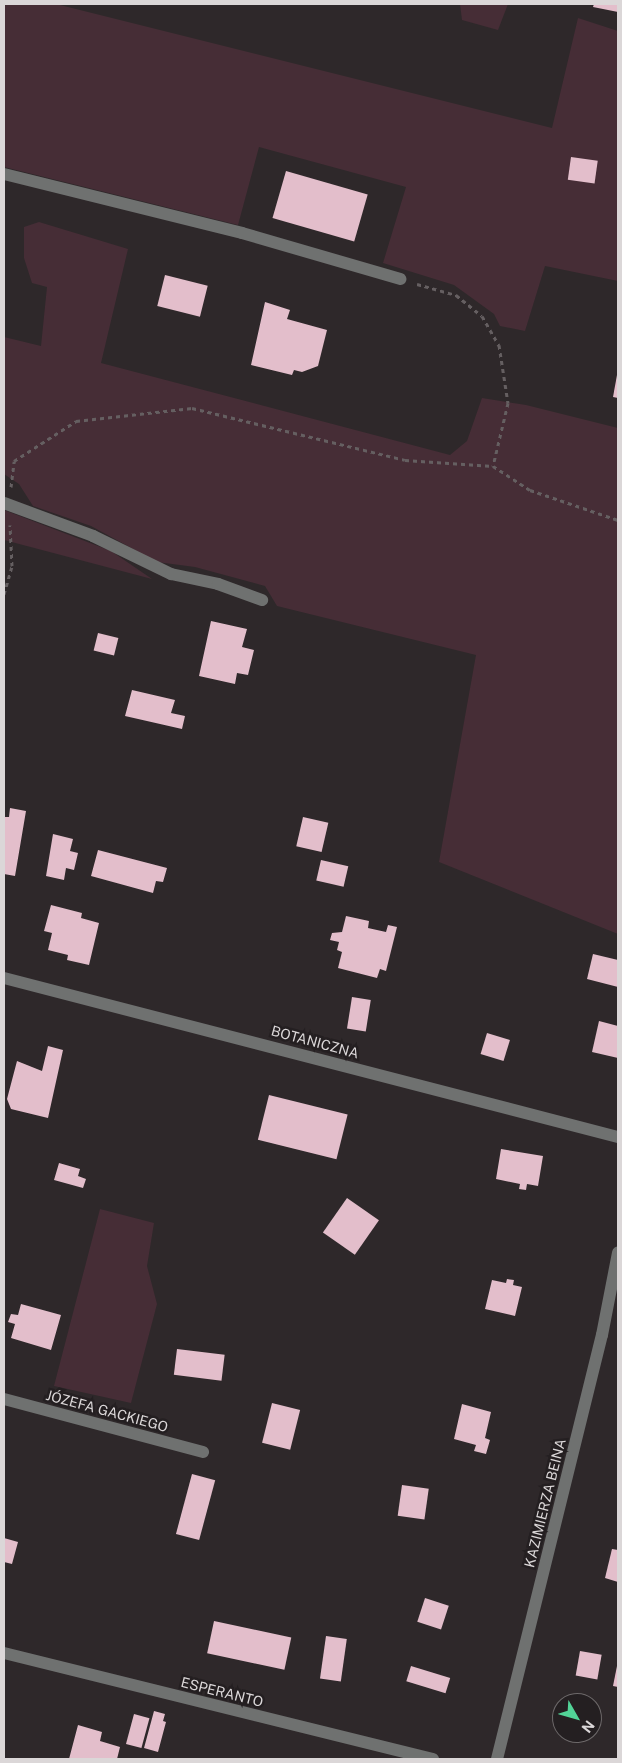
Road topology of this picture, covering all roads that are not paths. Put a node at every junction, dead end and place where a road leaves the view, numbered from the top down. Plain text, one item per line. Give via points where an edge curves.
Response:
1 (4, 174) edge
2 (400, 279) road end
3 (6, 504) edge
4 (262, 600) dead end
5 (4, 978) edge
6 (618, 1137) edge
7 (618, 1253) edge
8 (4, 1399) edge
9 (203, 1452) dead end
10 (4, 1653) edge
11 (433, 1759) edge
12 (497, 1759) edge

1 - 2 street via 242,233
3 - 4 street via 93,536 170,574 218,584
5 - 6 street, BOTANICZNA
7 - 12 street, KAZIMIERZA BEINA via 602,1335
8 - 9 street, JÓZEFA GACKIEGO
10 - 11 street, ESPERANTO

